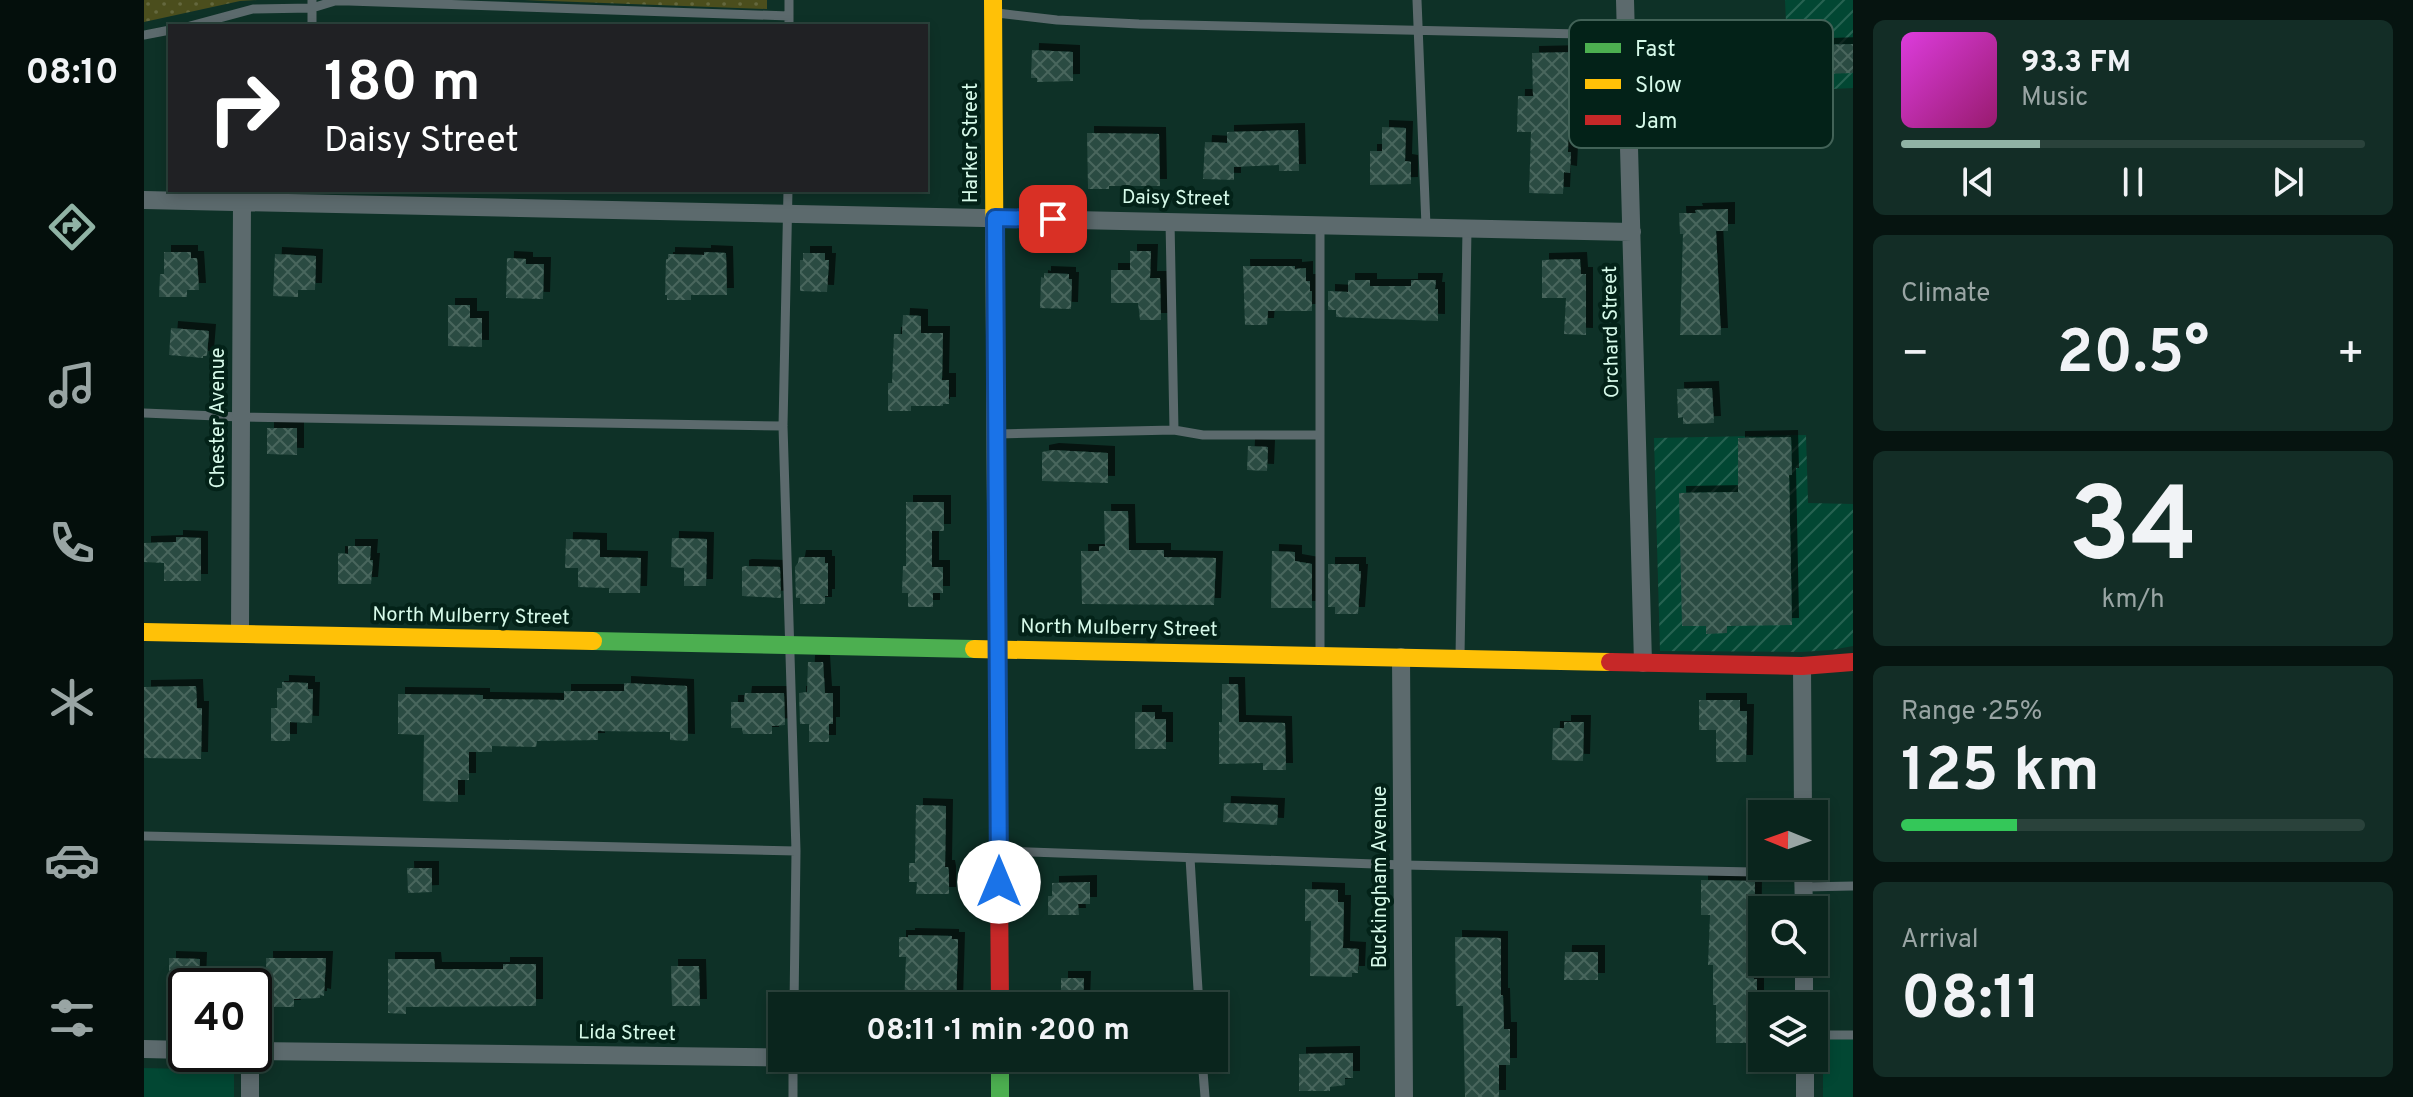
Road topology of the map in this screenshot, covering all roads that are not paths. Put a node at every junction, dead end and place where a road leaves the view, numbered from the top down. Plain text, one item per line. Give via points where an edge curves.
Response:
1 (789, 0) edge
2 (1417, 0) edge
3 (1625, 0) edge
4 (312, 4) edge
5 (993, 6) edge
6 (1626, 20) edge
7 (789, 21) edge
8 (197, 24) edge
9 (168, 30) edge
10 (1418, 30) junction
11 (1569, 34) edge
12 (144, 35) edge
13 (1629, 148) edge
14 (788, 192) edge
15 (268, 196) edge
16 (144, 200) edge
17 (242, 202) junction
18 (788, 214) junction
19 (995, 218) junction
20 (1170, 221) junction
21 (1320, 224) junction
22 (1426, 226) junction
23 (1467, 227) junction
24 (1632, 232) junction
25 (144, 413) edge
26 (241, 417) junction
27 (783, 426) junction
28 (1174, 430) junction
29 (996, 434) junction
30 (1320, 435) junction
31 (144, 632) edge
32 (240, 633) junction
33 (791, 647) junction
34 (997, 649) junction
35 (1320, 655) junction
36 (1401, 657) junction
37 (1460, 657) junction
38 (1853, 662) edge
39 (1643, 663) junction
40 (1802, 666) junction
41 (1803, 800) edge
42 (144, 836) edge
43 (796, 851) junction
44 (999, 851) junction
45 (1190, 858) junction
46 (1403, 865) junction
47 (1748, 874) edge
48 (1826, 880) edge
49 (1853, 886) edge
50 (794, 992) edge
51 (1000, 992) edge
52 (1198, 992) edge
53 (1828, 1035) edge
54 (1853, 1035) edge
55 (144, 1049) edge
56 (168, 1050) edge
57 (272, 1052) edge
58 (768, 1058) edge
59 (251, 1072) edge
60 (793, 1072) edge
61 (1000, 1072) edge
62 (1203, 1072) edge
63 (1805, 1072) edge
64 (250, 1097) edge
65 (793, 1097) edge
66 (1000, 1097) edge
67 (1205, 1097) edge
68 (1404, 1097) edge
69 (1805, 1097) edge

1 - 7 lane
2 - 10 lane
3 - 6 street, Orchard Street
4 - 7 lane via 349,1
4 - 8 lane via 253,9
5 - 10 lane via 1057,20
5 - 19 street, Harker Street
9 - 12 lane
10 - 11 lane
10 - 22 lane
13 - 24 street, Orchard Street
14 - 18 lane
15 - 17 street, Daisy Street
15 - 18 street, Daisy Street
16 - 17 street, Daisy Street
17 - 26 street, Chester Avenue
18 - 19 street, Daisy Street
18 - 27 lane
19 - 20 street, Daisy Street
19 - 29 street, Harker Street
20 - 21 street, Daisy Street
20 - 28 lane
21 - 22 street, Daisy Street
21 - 30 lane
22 - 23 street, Daisy Street
23 - 24 street, Daisy Street
23 - 37 lane
24 - 39 street, Orchard Street
25 - 26 lane
26 - 27 lane
26 - 32 street, Chester Avenue
27 - 33 lane
28 - 29 lane
28 - 30 lane via 1203,435
29 - 34 street, Harker Street
30 - 35 lane
31 - 32 street, North Mulberry Street
32 - 33 street, North Mulberry Street
33 - 34 street, North Mulberry Street
33 - 43 lane
34 - 35 street, North Mulberry Street
34 - 44 street, Harker Street
35 - 36 street, North Mulberry Street
36 - 37 street, North Mulberry Street
36 - 46 street, Buckingham Avenue
37 - 39 street, North Mulberry Street
38 - 40 street, North Mulberry Street
39 - 40 street, North Mulberry Street
40 - 41 street
42 - 43 lane
43 - 50 lane
44 - 45 lane
44 - 51 street, Harker Street
45 - 46 lane
45 - 52 lane
46 - 47 lane
46 - 68 street, Buckingham Avenue
48 - 49 lane
53 - 54 lane
55 - 56 street
57 - 58 street, Lida Street
59 - 64 street
60 - 65 lane
61 - 66 street
62 - 67 lane
63 - 69 street

